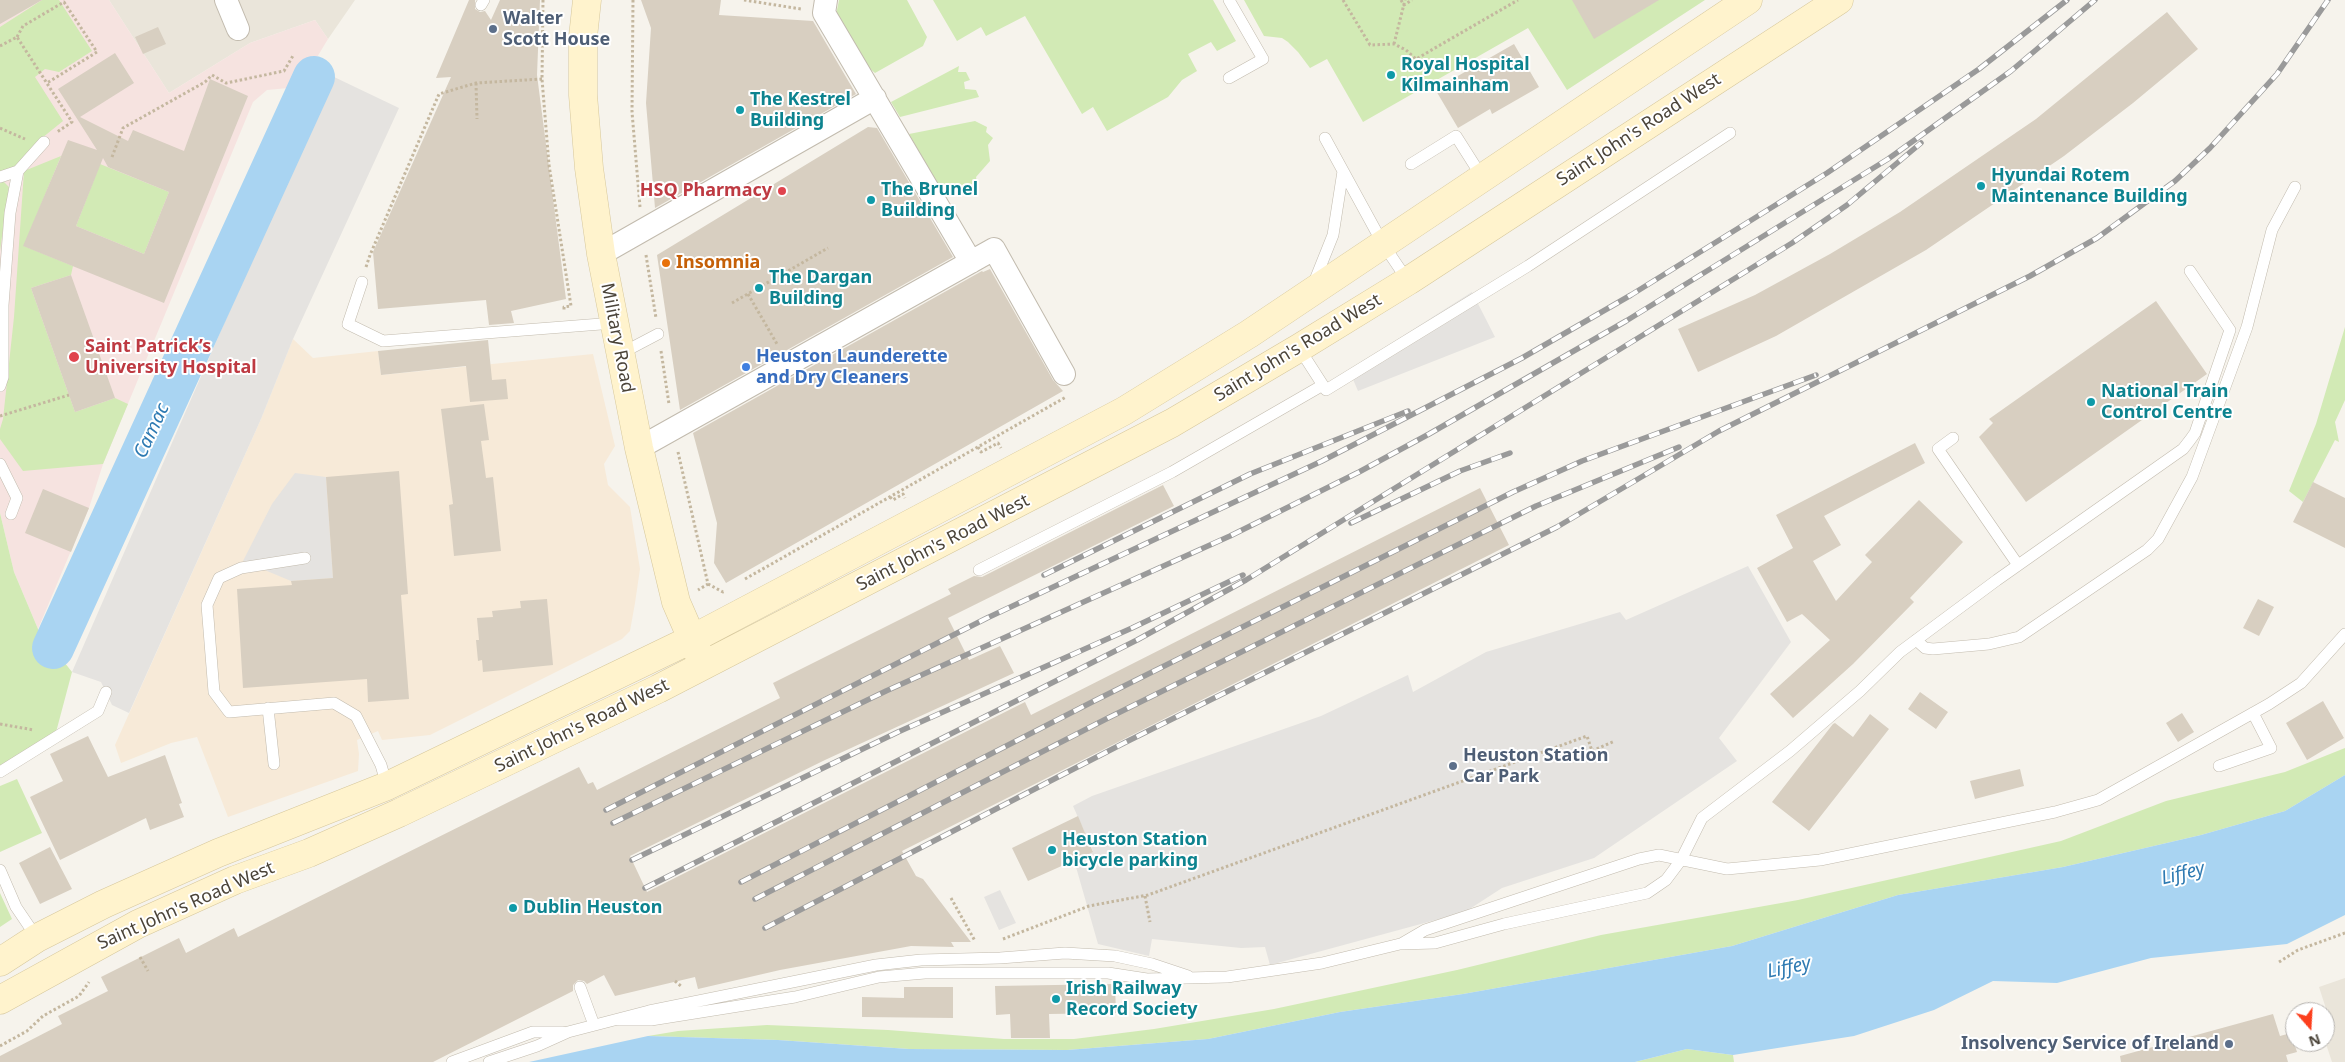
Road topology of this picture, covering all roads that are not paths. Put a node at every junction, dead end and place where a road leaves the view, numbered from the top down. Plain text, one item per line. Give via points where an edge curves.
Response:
1 (226, 0) edge
2 (587, 0) edge
3 (1229, 0) edge
4 (1748, 0) edge
5 (1839, 0) edge
6 (825, 6) edge
7 (238, 29) dead end
8 (1229, 78) dead end
9 (875, 98) junction
10 (1730, 133) dead end
11 (1325, 138) dead end
12 (44, 142) road end
13 (1411, 164) dead end
14 (18, 171) junction
15 (1343, 171) junction
16 (0, 177) edge
17 (1482, 178) junction
18 (2295, 187) dead end
19 (1383, 244) junction
20 (600, 254) junction
21 (971, 262) junction
22 (2190, 271) dead end
23 (1408, 281) junction
24 (362, 282) road end
25 (1310, 292) junction
26 (614, 324) junction
27 (658, 334) road end
28 (1, 345) edge
29 (1299, 348) junction
30 (620, 354) junction
31 (1069, 383) road end
32 (1323, 385) junction
33 (0, 386) edge
34 (1953, 438) dead end
35 (639, 448) junction
36 (0, 464) edge
37 (11, 514) dead end
38 (305, 558) dead end
39 (2018, 565) junction
40 (979, 570) dead end
41 (2345, 634) edge
42 (692, 639) junction
43 (1916, 640) junction
44 (704, 666) junction
45 (106, 692) dead end
46 (268, 708) junction
47 (2253, 713) junction
48 (274, 764) dead end
49 (2219, 766) dead end
50 (0, 772) edge
51 (387, 786) junction
52 (1682, 860) junction
53 (0, 870) edge
54 (37, 938) junction
55 (1400, 944) junction
56 (0, 962) edge
57 (1199, 979) junction
58 (580, 988) dead end
59 (0, 1000) edge
60 (619, 1020) junction
61 (594, 1025) junction
62 (568, 1032) junction
63 (452, 1062) edge
64 (488, 1062) edge

1 - 7 street
2 - 20 main road, Military Road via 583,37 584,95
3 - 8 lane via 1263,59
4 - 17 main road, Saint John's Road West
5 - 23 main road, Saint John's Road West
6 - 9 street
9 - 20 street
9 - 21 street
10 - 32 lane via 1519,271 1326,390
11 - 15 lane
12 - 14 lane
13 - 17 lane via 1456,136
14 - 16 lane
14 - 28 lane via 10,212
15 - 19 lane
15 - 25 lane via 1333,236
17 - 19 main road, Saint John's Road West
18 - 43 lane via 2272,230 2247,326 2192,477 2158,539 2147,550 2019,637 1989,644 1932,649 1925,648
19 - 23 lane
19 - 25 main road, Saint John's Road West
20 - 26 main road, Military Road
21 - 31 street via 994,249
21 - 35 street
22 - 39 lane via 2230,330 2195,433 2183,449
23 - 29 main road, Saint John's Road West
24 - 26 lane via 348,324 383,341
25 - 42 main road, Saint John's Road West via 1249,334 1124,411
26 - 30 main road, Military Road
27 - 30 lane
28 - 33 lane via 3,377
29 - 32 lane
29 - 44 main road, Saint John's Road West via 1164,427
30 - 35 main road, Military Road
32 - 40 lane via 1172,472
34 - 39 lane via 1938,449
35 - 42 main road, Military Road via 676,602
36 - 37 lane via 17,498
38 - 46 lane via 241,568 219,578 207,605 214,692 230,712
39 - 43 lane
41 - 47 lane via 2301,683
42 - 44 main road, Military Road
42 - 51 main road, Saint John's Road West
43 - 52 lane via 1790,751 1702,818
44 - 59 main road, Saint John's Road West via 399,813 308,853 235,880 138,924
45 - 50 lane via 98,711
46 - 48 lane
46 - 51 lane via 334,703 356,716 381,766
47 - 49 lane via 2271,748
47 - 52 lane via 2098,800 2055,812 1820,860 1727,869
51 - 54 main road, Saint John's Road West via 145,884
52 - 55 lane via 1659,855 1639,859 1425,930
52 - 55 lane via 1666,880 1647,893 1504,924 1435,943
53 - 54 lane via 16,907
54 - 56 main road, Saint John's Road West
55 - 57 lane via 1322,963
57 - 60 lane via 1147,979 1108,973 926,973 879,977 794,997 651,1020
57 - 60 lane via 1114,956 1065,954 921,960 876,965 649,1011
58 - 61 lane
60 - 61 lane
61 - 62 lane
62 - 63 lane via 533,1032
62 - 64 lane

